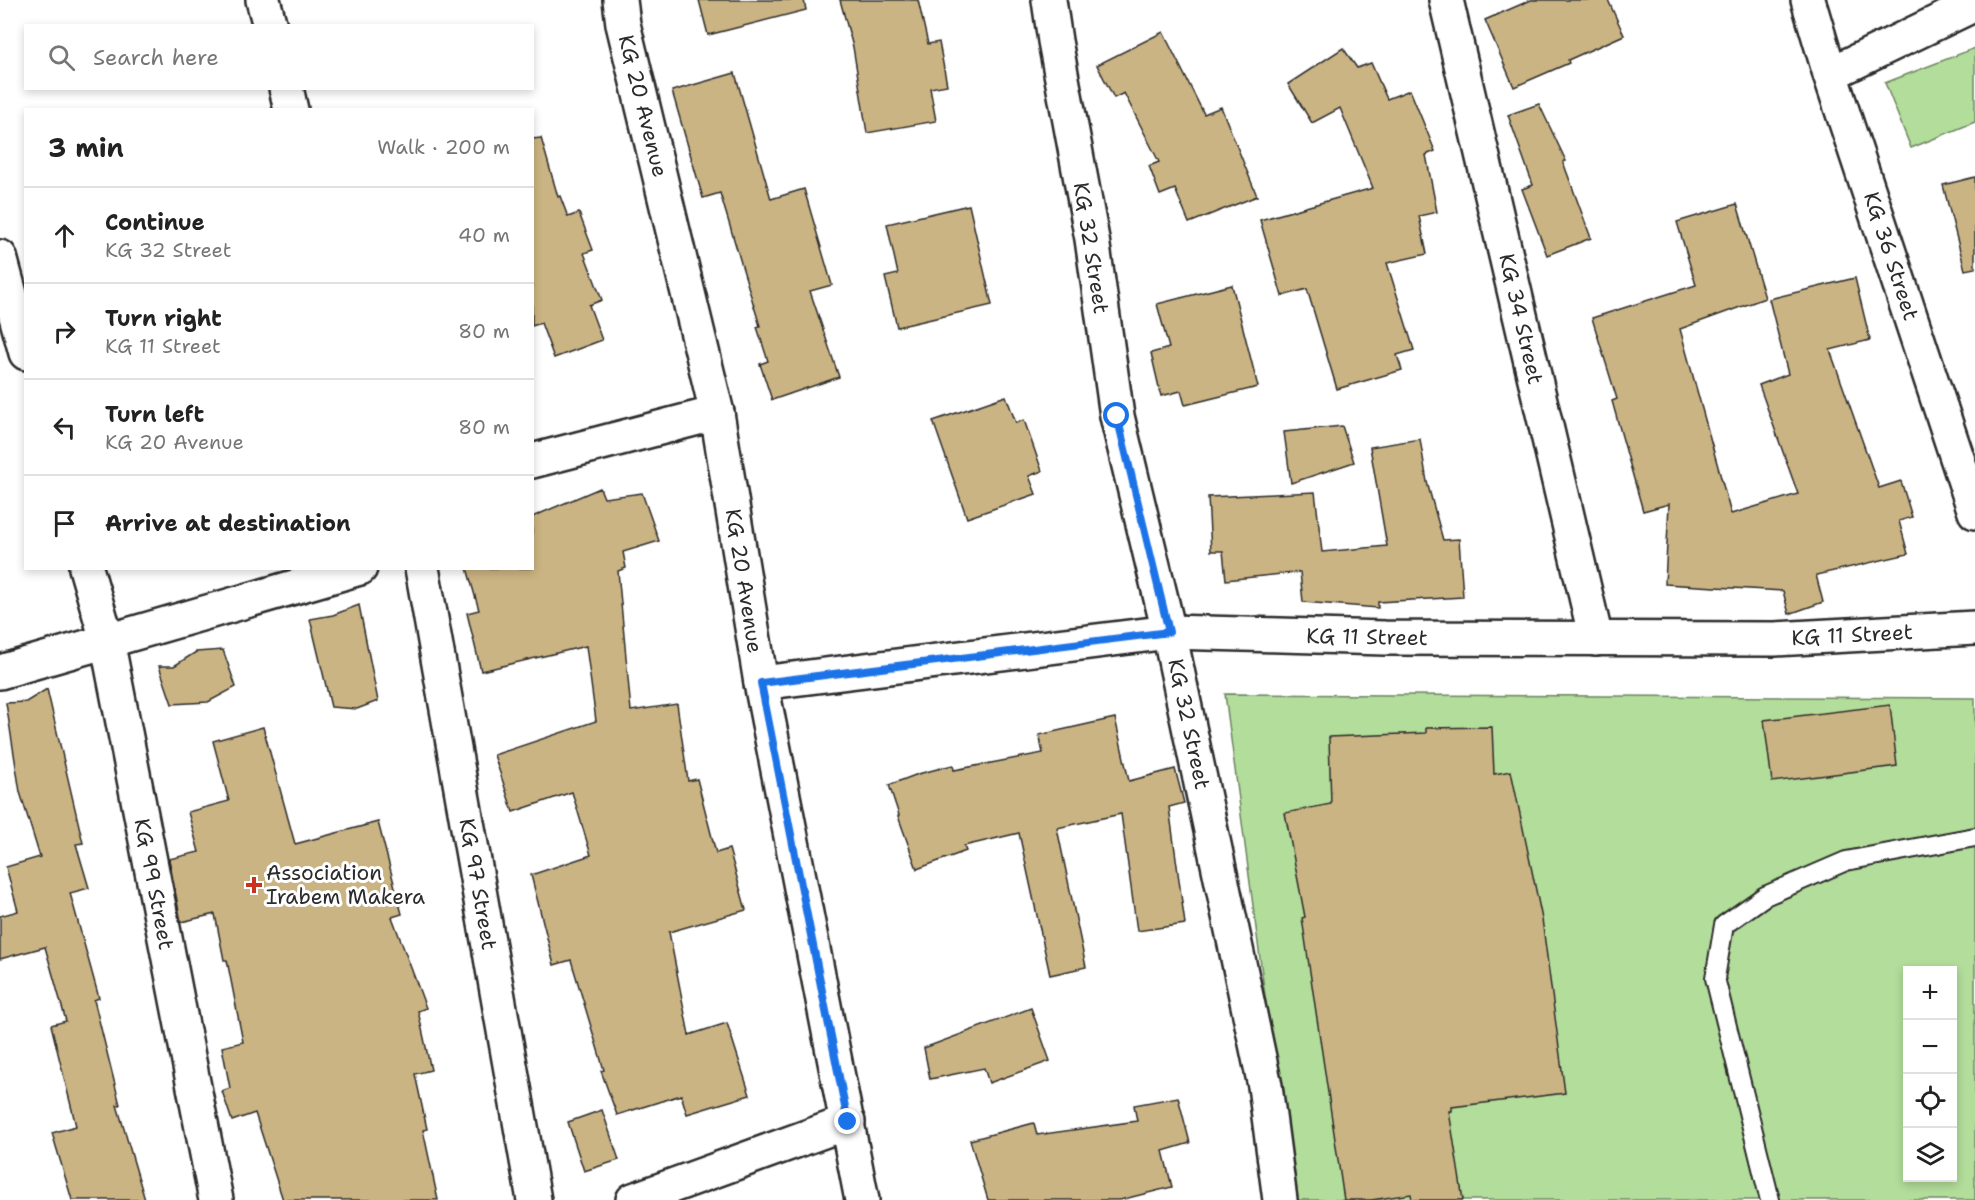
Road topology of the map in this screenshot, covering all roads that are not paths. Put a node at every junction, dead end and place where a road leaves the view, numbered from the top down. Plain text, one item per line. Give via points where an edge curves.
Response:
1 (263, 0) edge
2 (620, 0) edge
3 (1049, 0) edge
4 (1446, 0) edge
5 (1808, 0) edge
6 (1975, 4) edge
7 (269, 24) edge
8 (1830, 74) junction
9 (286, 90) edge
10 (291, 108) edge
11 (0, 257) edge
12 (17, 335) edge
13 (717, 413) junction
14 (534, 460) edge
15 (1975, 512) edge
16 (87, 570) edge
17 (353, 570) edge
18 (422, 570) edge
19 (1975, 628) edge
20 (1169, 632) junction
21 (1596, 639) junction
22 (106, 640) junction
23 (0, 672) edge
24 (761, 683) junction
25 (1975, 837) edge
26 (848, 1122) junction
27 (216, 1200) edge
28 (534, 1200) edge
29 (633, 1200) edge
30 (862, 1200) edge
31 (1280, 1200) edge
32 (1770, 1200) edge

1 - 7 street
2 - 13 street, KG 20 Avenue
3 - 20 street, KG 32 Street via 1092,239 1117,416
4 - 21 street, KG 34 Street
5 - 8 street, KG 36 Street
6 - 8 street
8 - 15 street, KG 36 Street
9 - 10 street
11 - 12 street
13 - 14 street
13 - 24 street, KG 20 Avenue
16 - 22 street, KG 99 Street
17 - 22 street
18 - 28 street, KG 97 Street
19 - 21 street, KG 11 Street via 1776,639
20 - 21 street, KG 11 Street
20 - 24 street, KG 11 Street
20 - 31 street, KG 32 Street via 1265,1086
22 - 23 street
22 - 27 street, KG 99 Street
24 - 26 street, KG 20 Avenue
25 - 32 lane via 1846,861 1765,896 1724,925 1715,978
26 - 29 street
26 - 30 street, KG 20 Avenue

